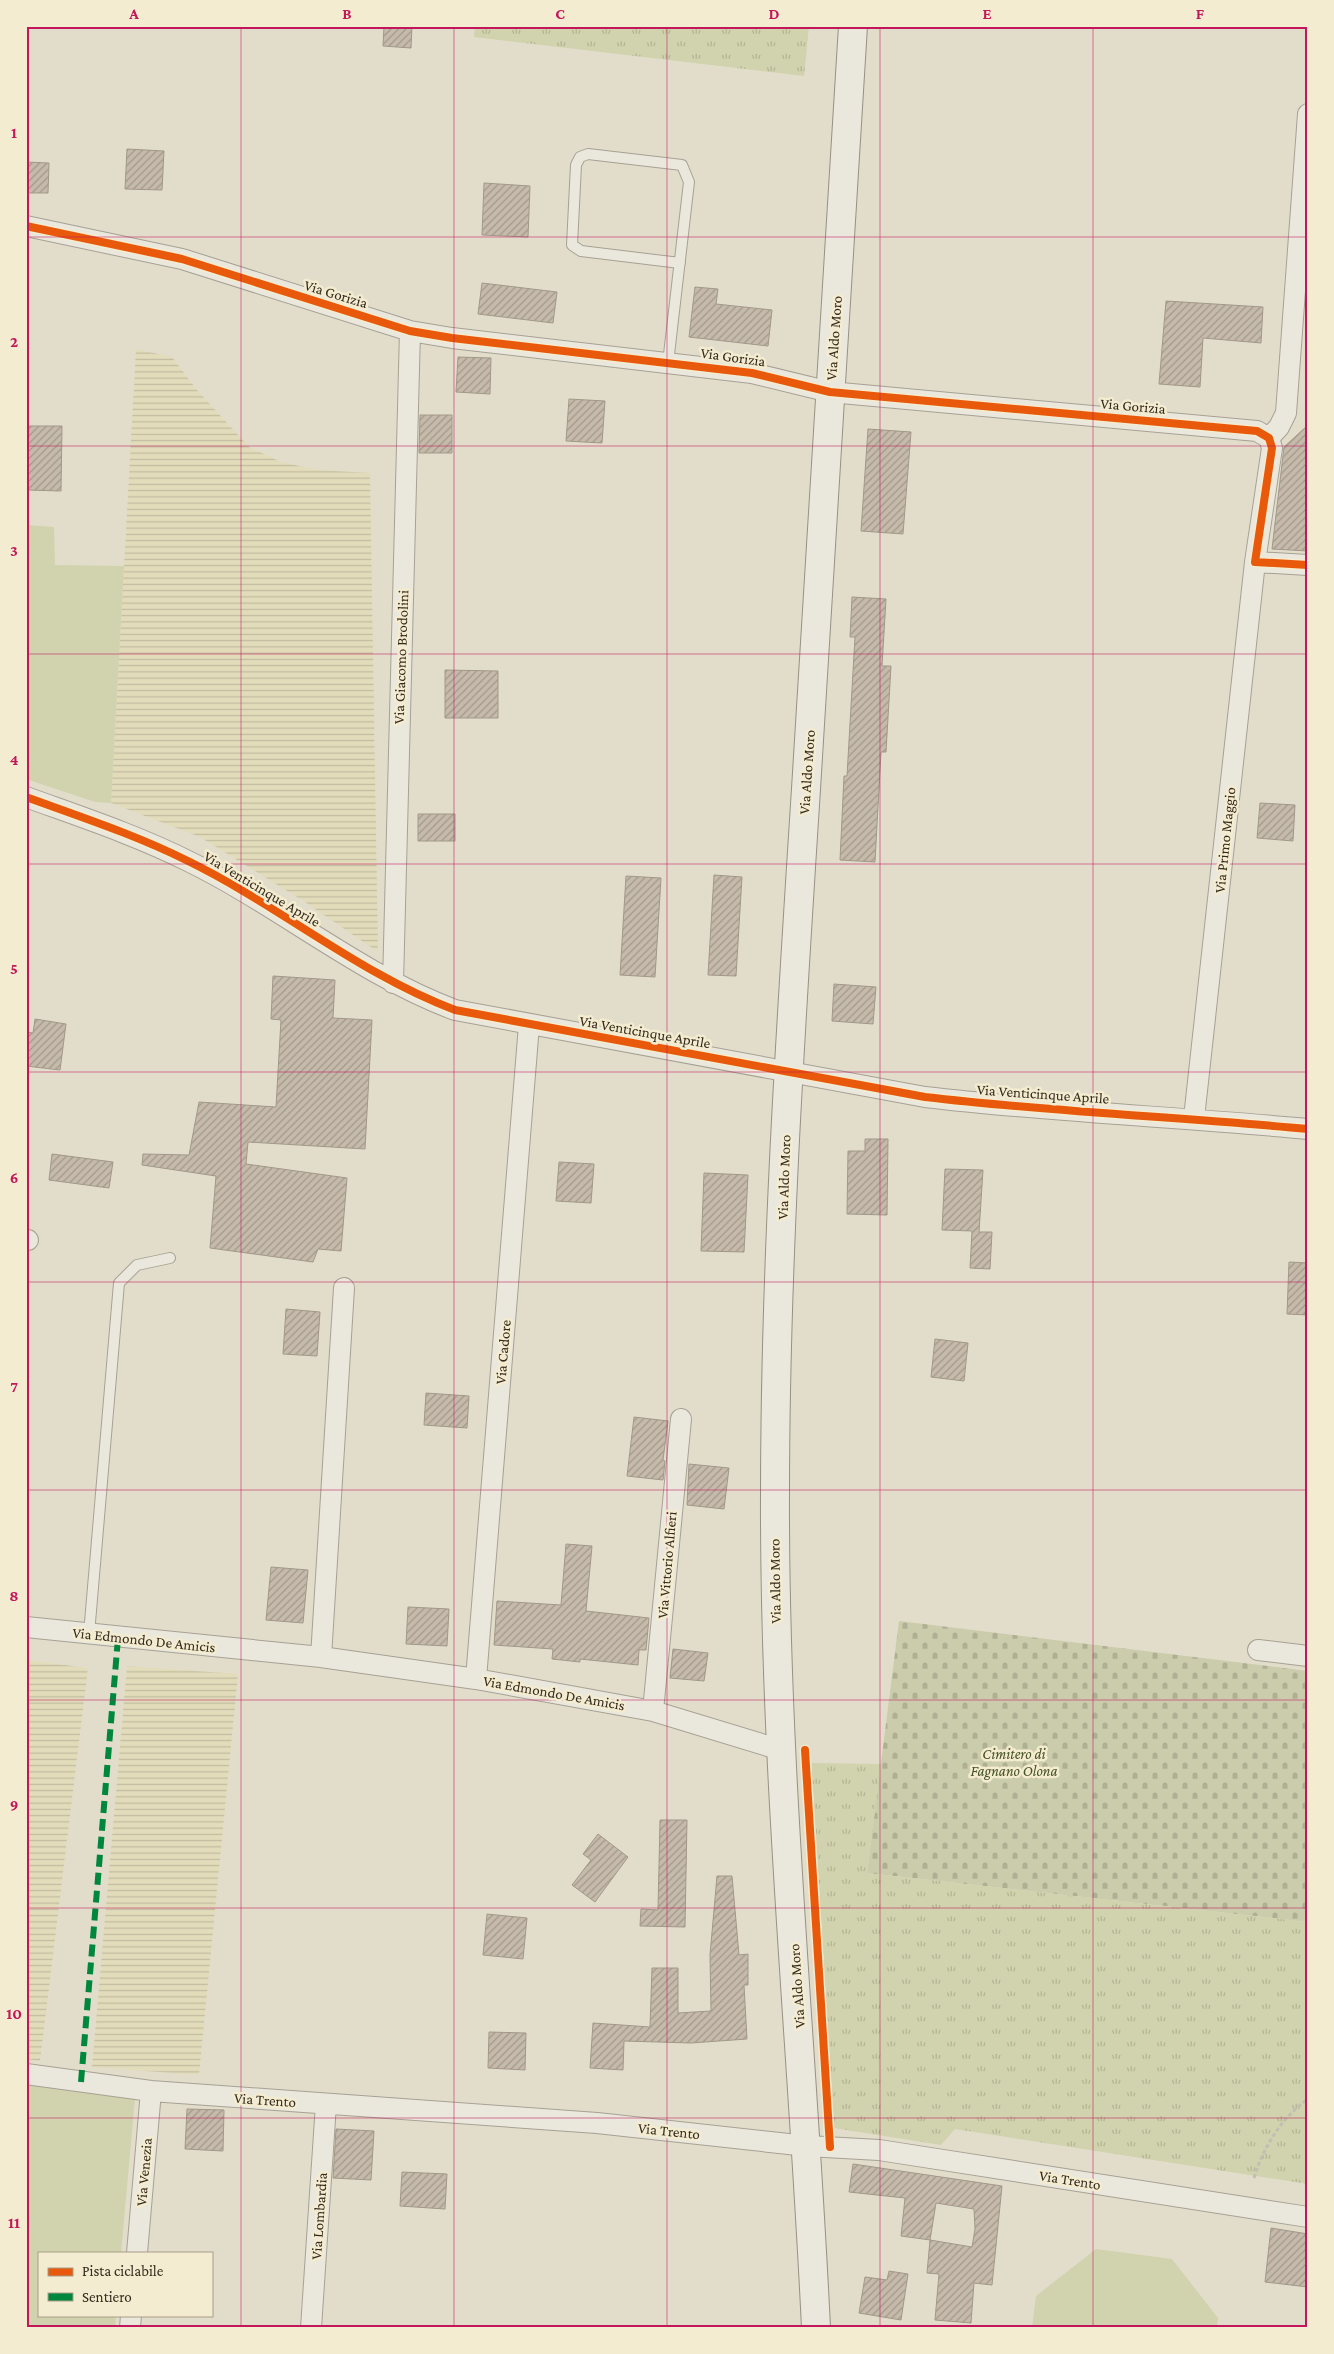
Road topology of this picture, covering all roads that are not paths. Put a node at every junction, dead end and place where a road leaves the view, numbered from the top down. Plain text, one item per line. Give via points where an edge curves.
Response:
1 (853, 26) edge
2 (1308, 114) edge
3 (26, 226) edge
4 (680, 263) junction
5 (410, 331) junction
6 (668, 363) junction
7 (830, 392) junction
8 (1269, 438) junction
9 (1255, 562) junction
10 (1308, 565) edge
11 (26, 797) edge
12 (393, 983) junction
13 (529, 1026) junction
14 (788, 1072) junction
15 (1194, 1118) junction
16 (1308, 1129) edge
17 (170, 1258) dead end
18 (344, 1288) dead end
19 (681, 1419) dead end
20 (26, 1627) edge
21 (88, 1634) junction
22 (1258, 1650) dead end
23 (1308, 1656) edge
24 (321, 1657) junction
25 (476, 1679) junction
26 (653, 1711) junction
27 (781, 1750) junction
28 (26, 2074) edge
29 (151, 2091) junction
30 (326, 2104) junction
31 (807, 2146) junction
32 (1308, 2217) edge
33 (136, 2252) edge
34 (311, 2328) edge
35 (816, 2328) edge

1 - 7 main road, Via Aldo Moro
2 - 8 street via 1286,413 1279,428
3 - 5 street, Via Gorizia via 182,260
4 - 4 lane via 689,182 682,165 588,154 580,157 576,166 572,245 581,251
4 - 6 lane
5 - 6 street, Via Gorizia
5 - 12 street, Via Giacomo Brodolini
6 - 7 street, Via Gorizia via 752,372
7 - 8 street, Via Gorizia via 1257,431
7 - 14 main road, Via Aldo Moro
8 - 9 street via 1272,448
9 - 10 street
9 - 15 street, Via Primo Maggio
11 - 12 street, Via Venticinque Aprile via 108,826 189,861
12 - 13 street, Via Venticinque Aprile via 455,1010
13 - 14 street, Via Venticinque Aprile
13 - 25 street, Via Cadore
14 - 15 street, Via Venticinque Aprile via 982,1104
14 - 27 main road, Via Aldo Moro via 775,1491 775,1610
15 - 16 street, Via Venticinque Aprile
17 - 21 lane via 136,1265 119,1283
18 - 24 street
19 - 26 street, Via Vittorio Alfieri
20 - 21 street, Via Edmondo De Amicis
21 - 24 street, Via Edmondo De Amicis
22 - 23 street
24 - 25 street, Via Edmondo De Amicis
25 - 26 street, Via Edmondo De Amicis
26 - 27 street, Via Edmondo De Amicis
27 - 31 main road, Via Aldo Moro
28 - 29 street, Via Trento
29 - 30 street, Via Trento
29 - 33 street, Via Venezia
30 - 31 street, Via Trento via 596,2123
30 - 34 street, Via Lombardia
31 - 32 street, Via Trento via 879,2150
31 - 35 main road, Via Aldo Moro

